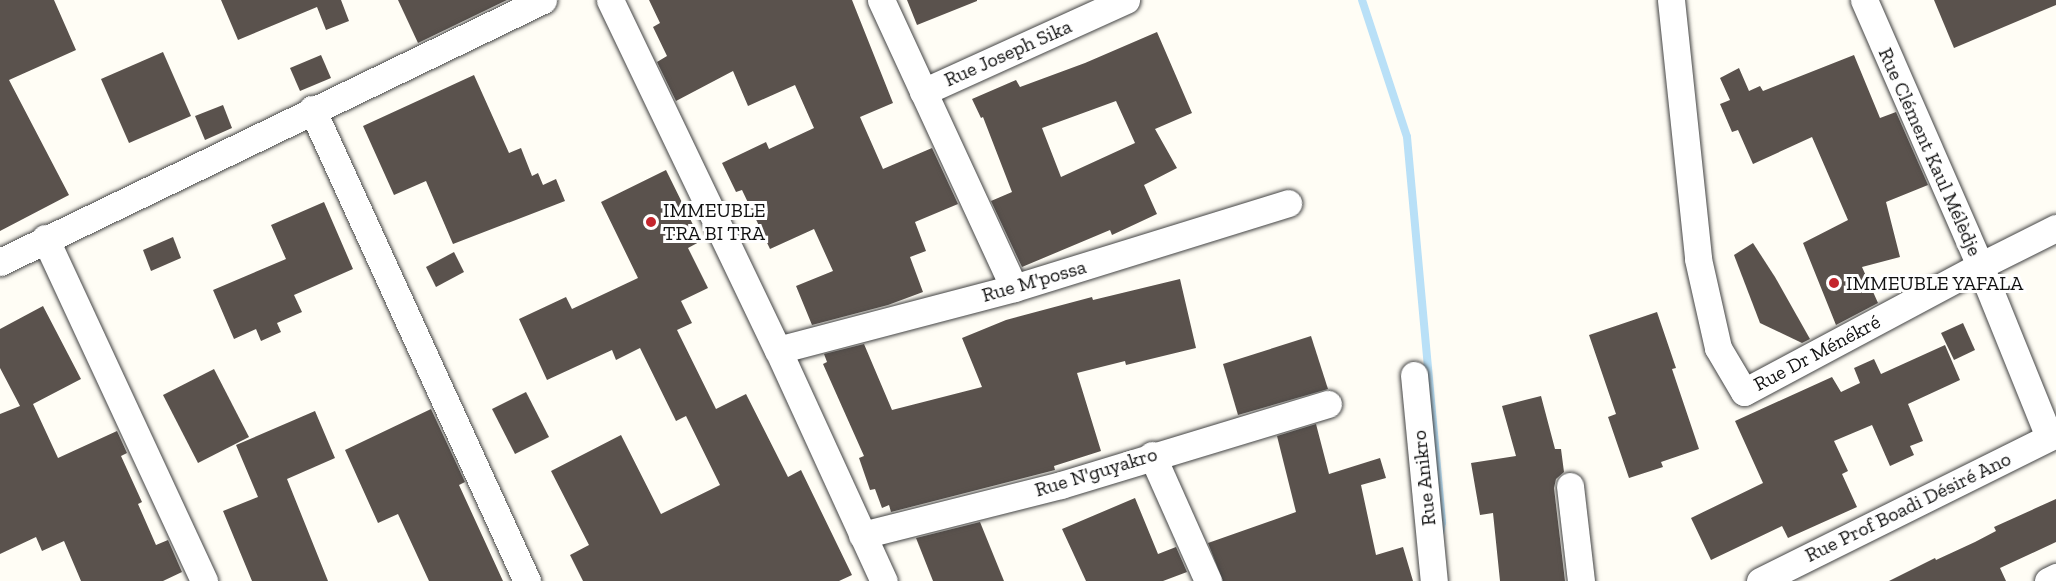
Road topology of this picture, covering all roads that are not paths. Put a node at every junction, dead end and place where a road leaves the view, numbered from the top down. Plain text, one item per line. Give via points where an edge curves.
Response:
1 (543, 0) edge
2 (610, 0) edge
3 (881, 0) edge
4 (1126, 0) edge
5 (1671, 0) edge
6 (1864, 0) edge
7 (923, 92) junction
8 (312, 109) junction
9 (1288, 203) dead end
10 (2056, 228) edge
11 (45, 238) junction
12 (0, 262) edge
13 (1980, 266) junction
14 (1014, 288) junction
15 (778, 350) junction
16 (1414, 375) dead end
17 (1328, 404) dead end
18 (2052, 436) edge
19 (1152, 455) junction
20 (1570, 486) dead end
21 (862, 535) junction
22 (2056, 577) edge
23 (876, 578) edge
24 (204, 581) edge
25 (527, 581) edge
26 (1209, 581) edge
27 (1434, 581) edge
28 (1581, 581) edge
29 (1760, 581) edge
30 (2048, 581) edge

1 - 8 street
2 - 15 street
3 - 7 street
4 - 7 street, Rue Joseph Sika
5 - 13 street, Rue Dr Ménékré via 1698,259 1718,348 1743,392
6 - 13 street, Rue Clément Kaul Mélèdje
7 - 14 street
8 - 11 street
8 - 25 street
9 - 14 street, Rue M'possa
10 - 13 street, Rue Dr Ménékré
11 - 12 street
11 - 24 street
13 - 18 street, Rue Clément Kaul Mélèdje
14 - 15 street, Rue M'possa
15 - 21 street
16 - 27 street, Rue Anikro
17 - 19 street, Rue N'guyakro
18 - 29 street, Rue Prof Boadi Désiré Ano
19 - 21 street, Rue N'guyakro via 1060,485
19 - 26 street
20 - 28 street
21 - 23 street
22 - 30 street

